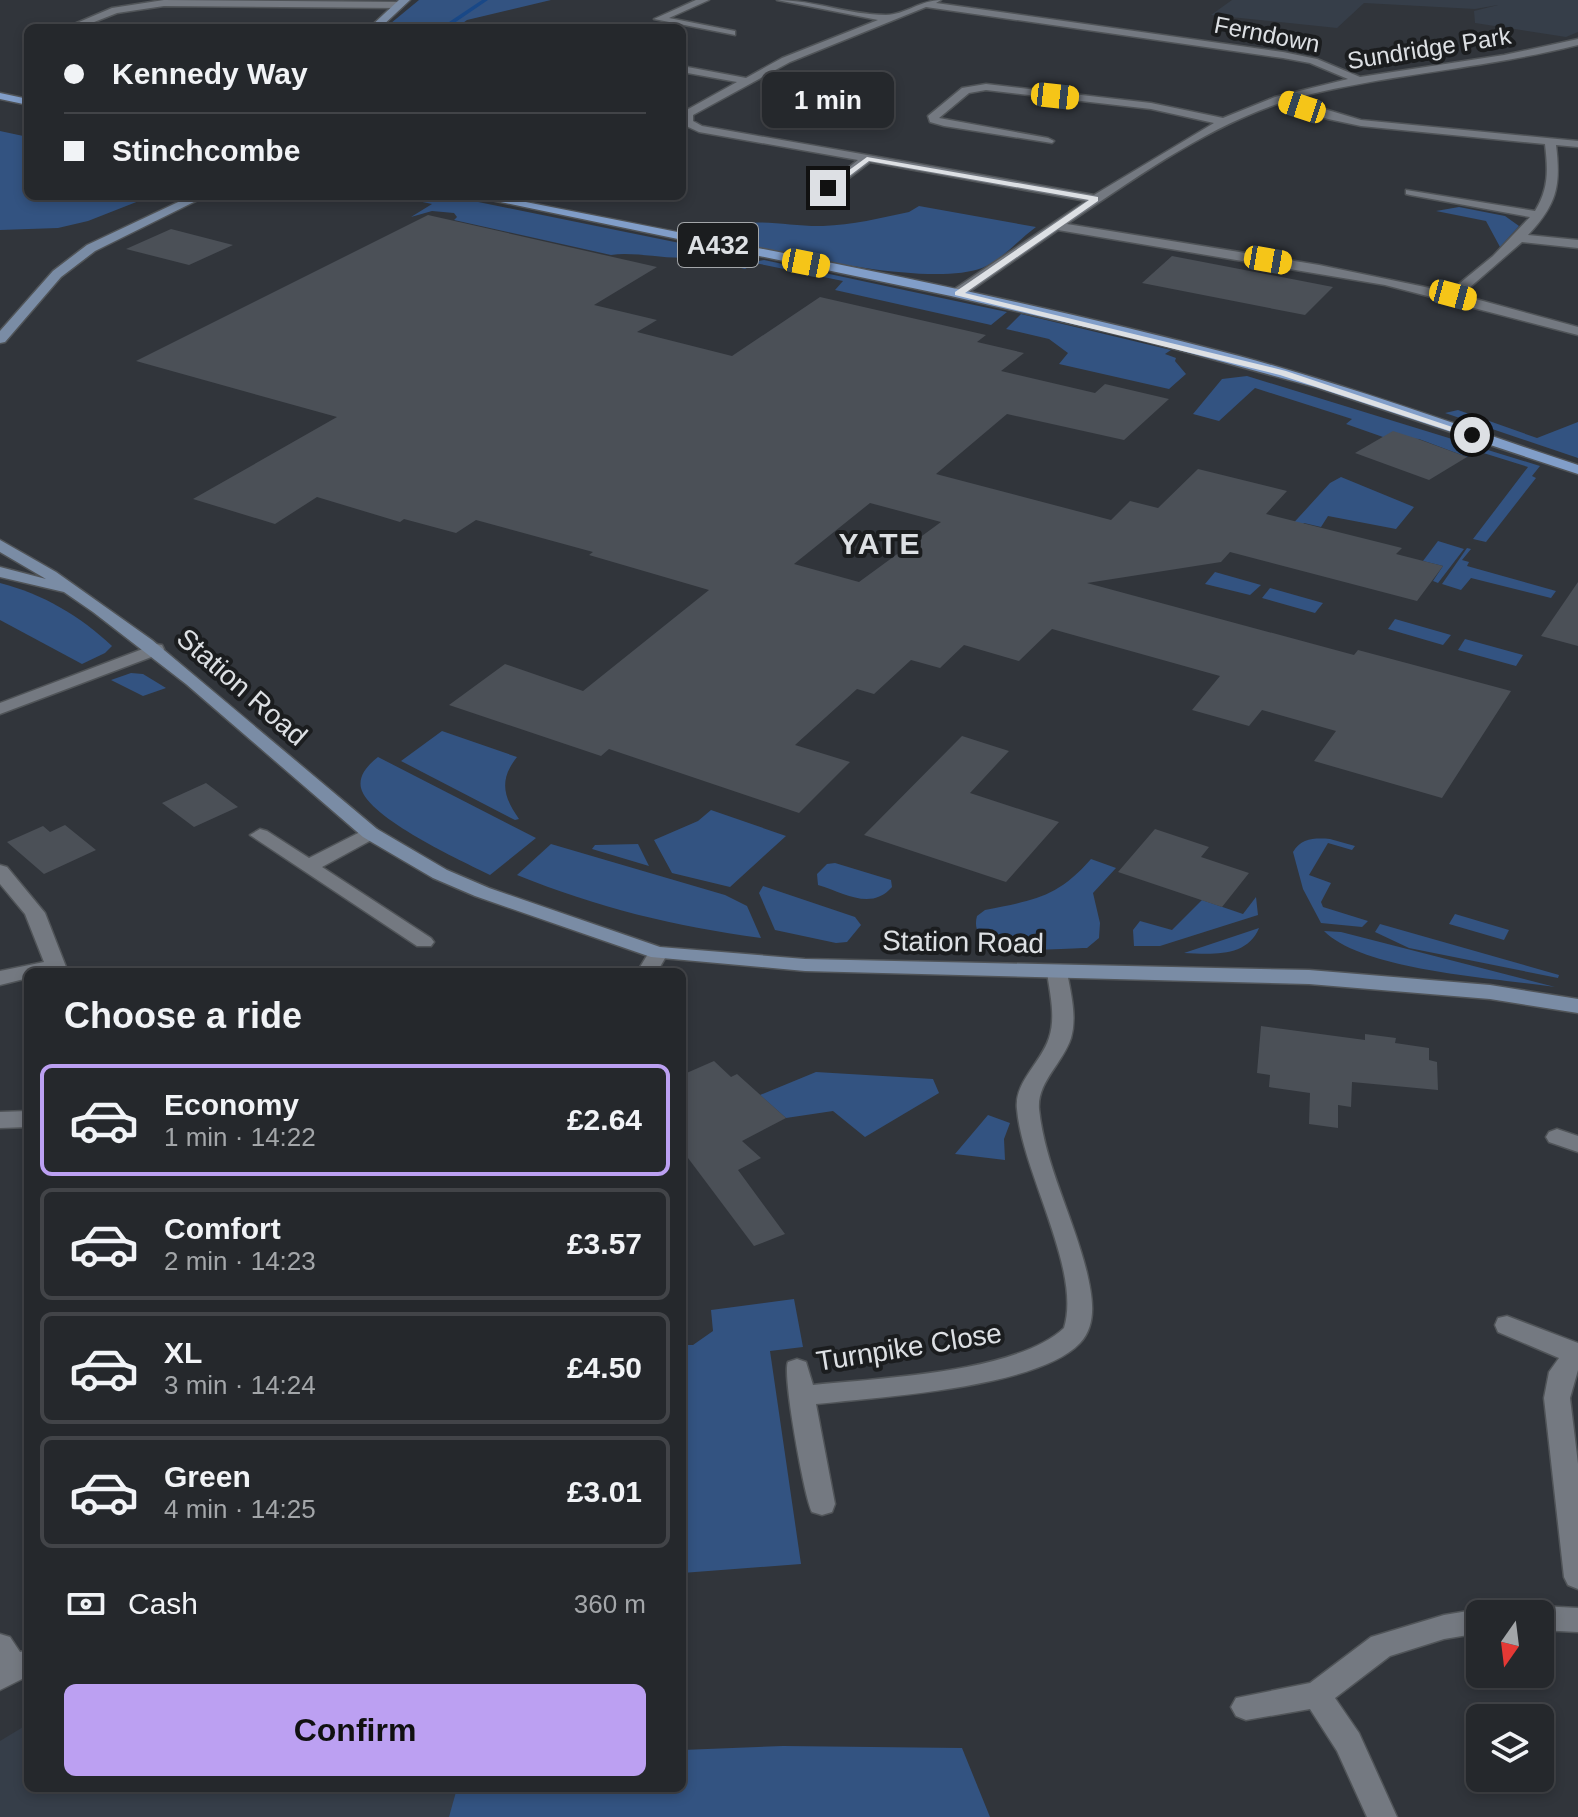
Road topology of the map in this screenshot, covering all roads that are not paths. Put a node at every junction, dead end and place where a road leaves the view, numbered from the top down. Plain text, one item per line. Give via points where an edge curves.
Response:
1 (704, 0) edge
2 (782, 0) edge
3 (141, 2) edge
4 (402, 2) edge
5 (932, 2) edge
6 (890, 19) junction
7 (78, 24) edge
8 (378, 24) edge
9 (685, 24) edge
10 (686, 24) edge
11 (732, 33) dead end
12 (1578, 42) edge
13 (686, 70) edge
14 (1358, 80) junction
15 (747, 81) junction
16 (0, 96) edge
17 (1278, 99) junction
18 (24, 101) edge
19 (686, 118) edge
20 (1221, 121) junction
21 (686, 123) edge
22 (1048, 141) dead end
23 (1550, 141) junction
24 (1578, 144) edge
25 (867, 159) junction
26 (1410, 192) dead end
27 (816, 199) dead end
28 (1096, 199) junction
29 (192, 200) edge
30 (498, 200) edge
31 (1537, 215) junction
32 (1056, 226) junction
33 (1520, 238) junction
34 (1578, 244) edge
35 (958, 293) junction
36 (1453, 295) junction
37 (1578, 331) edge
38 (0, 339) edge
39 (1578, 470) edge
40 (0, 545) edge
41 (0, 572) edge
42 (71, 591) junction
43 (156, 649) junction
44 (0, 709) edge
45 (370, 833) junction
46 (260, 835) dead end
47 (309, 866) junction
48 (7, 878) edge
49 (424, 942) dead end
50 (652, 963) edge
51 (58, 968) edge
52 (1057, 972) junction
53 (24, 973) edge
54 (0, 978) edge
55 (1578, 1006) edge
56 (24, 1119) edge
57 (0, 1120) edge
58 (1507, 1325) dead end
59 (1577, 1354) edge
60 (797, 1369) dead end
61 (801, 1396) junction
62 (822, 1504) dead end
63 (1578, 1577) edge
64 (1554, 1619) edge
65 (1578, 1620) edge
66 (1466, 1623) edge
67 (1317, 1695) junction
68 (1246, 1707) dead end
69 (1382, 1817) edge

1 - 9 street via 659,19
2 - 6 street
3 - 4 street
3 - 7 street
4 - 8 main road
5 - 6 street
5 - 14 street, Ferndown via 1283,55
6 - 15 street
10 - 11 street
12 - 14 street, Sundridge Park via 1502,60
13 - 15 street
14 - 17 street, Sundridge Park
15 - 19 street
16 - 18 main road
17 - 20 street, Sundridge Park
17 - 23 street via 1361,123
20 - 22 street via 1151,106 986,87 966,90 933,116 944,123
20 - 28 street, Sundridge Park
21 - 25 street
23 - 24 street
23 - 31 street via 1554,181
25 - 27 street
25 - 28 street
26 - 31 street
28 - 32 street, Sundridge Park
29 - 38 main road via 91,248 57,274
30 - 35 main road, A432
31 - 33 street
32 - 35 street, Sundridge Park
32 - 36 street
33 - 34 street
33 - 36 street
35 - 39 main road, A432 via 1283,373
36 - 37 street
40 - 42 main road, Station Road
41 - 42 main road, Station Road
42 - 43 main road, Station Road
43 - 44 street
43 - 45 main road, Station Road
45 - 47 street
45 - 50 main road, Station Road via 440,874 599,936
46 - 47 street
47 - 49 street
48 - 51 street via 35,913
50 - 52 main road, Station Road
52 - 55 main road, Station Road via 1338,978
52 - 61 street, Turnpike Close via 1063,1009 1059,1043 1027,1104 1080,1300 1072,1337 1049,1352 1008,1366
53 - 54 street
56 - 57 street
58 - 59 street
59 - 63 street via 1562,1372 1557,1398
60 - 61 street, Turnpike Close
61 - 62 street, Turnpike Close
64 - 65 street
66 - 67 street via 1381,1646
67 - 68 street
67 - 69 street via 1348,1742

